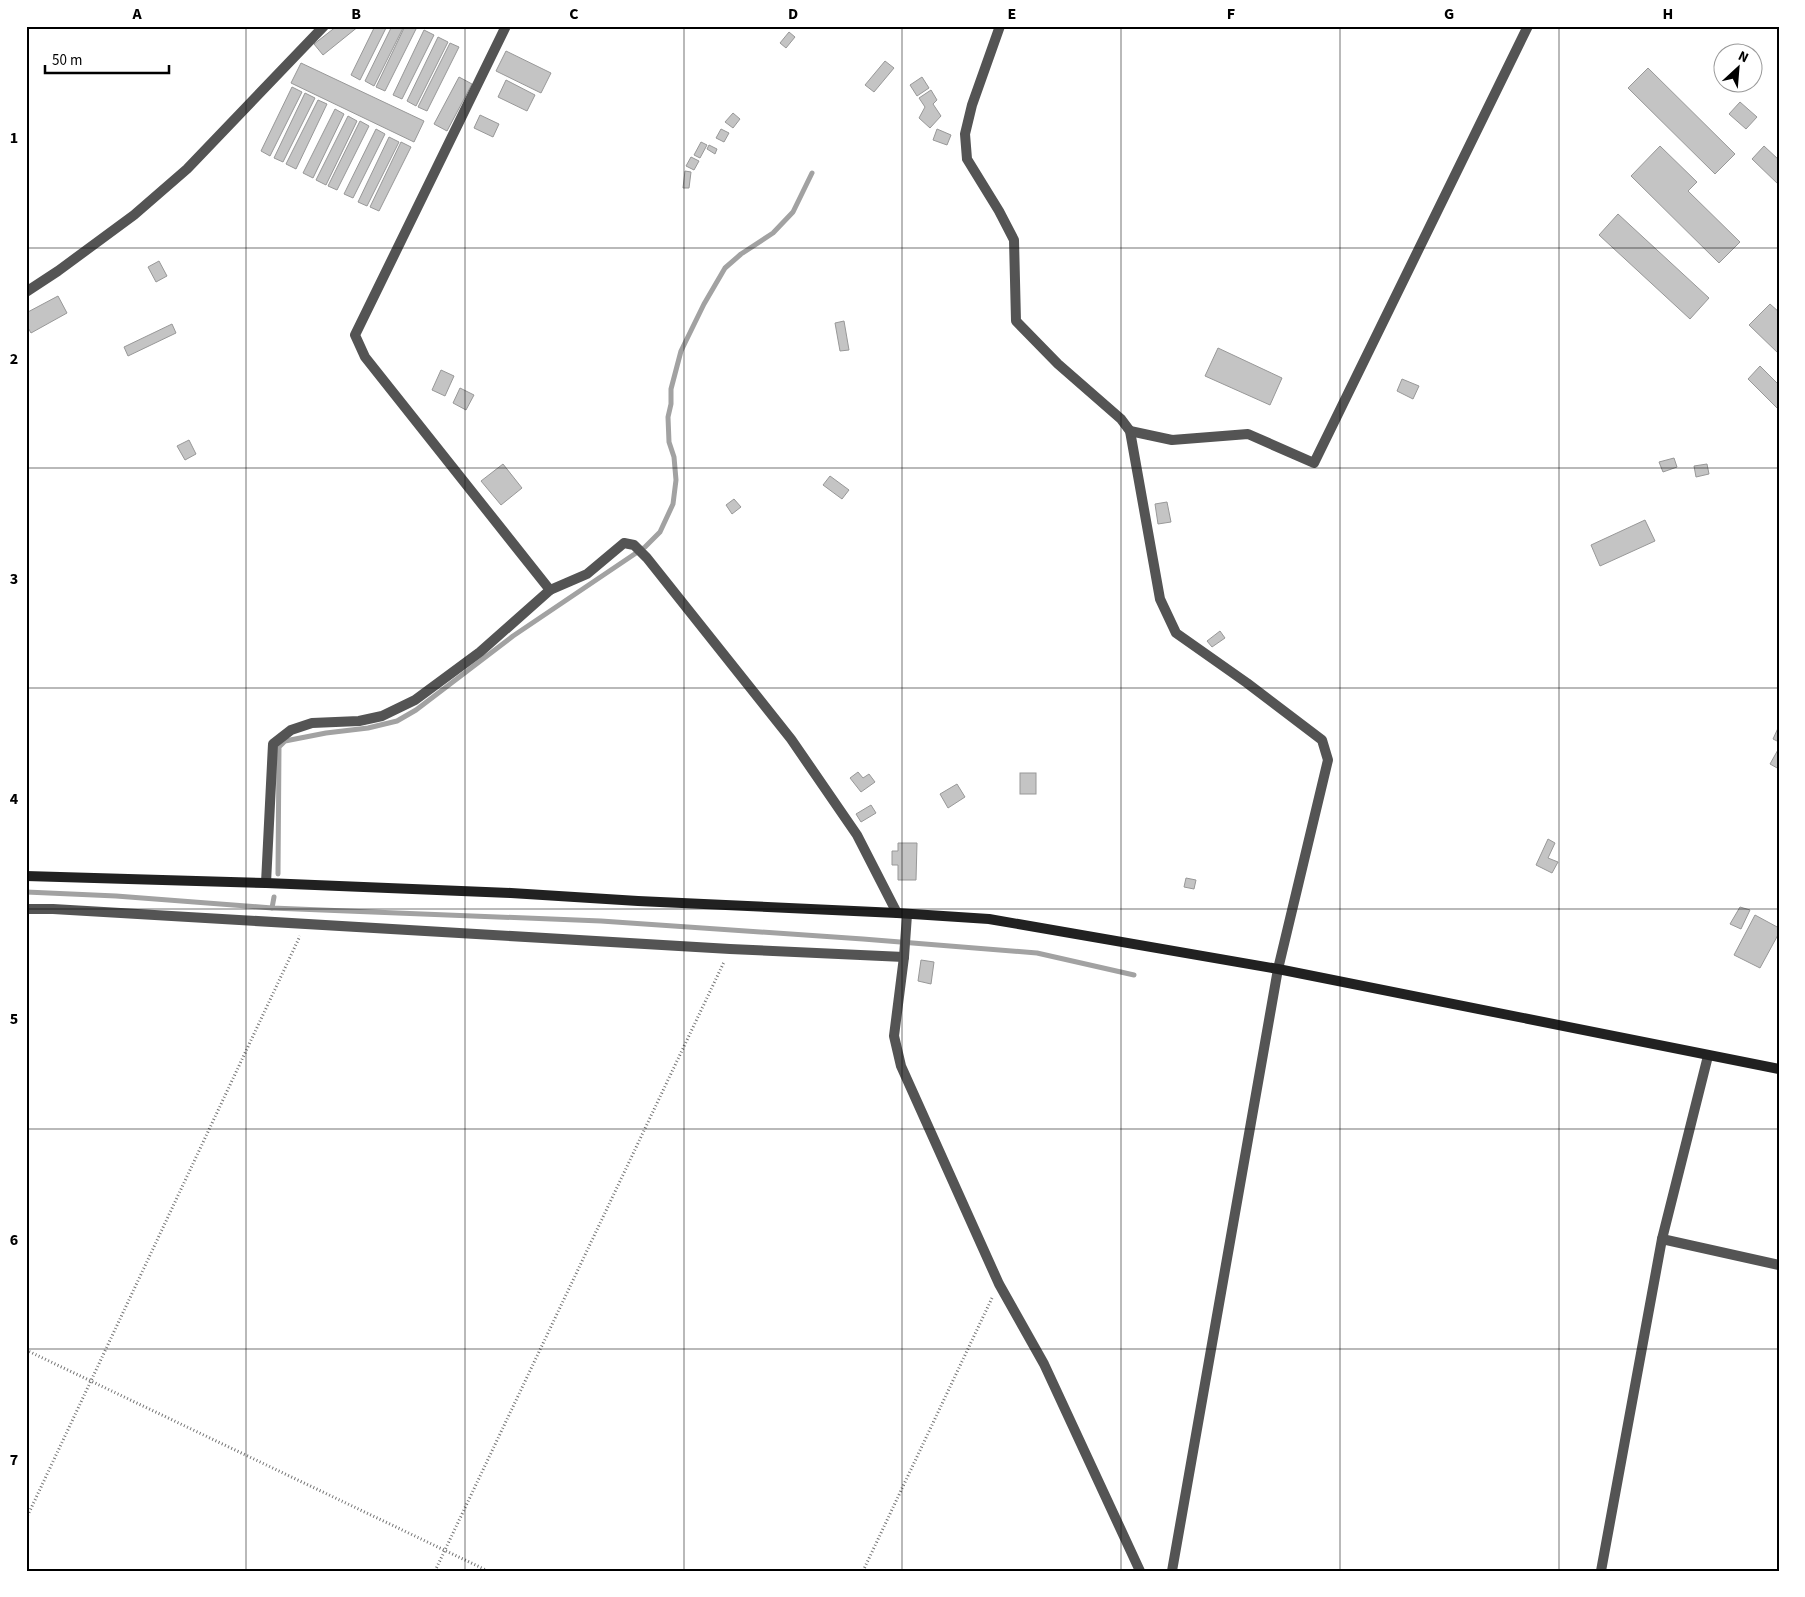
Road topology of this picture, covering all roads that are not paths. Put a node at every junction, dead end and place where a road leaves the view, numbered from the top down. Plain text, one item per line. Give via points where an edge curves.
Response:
1 (324, 26) edge
2 (506, 26) edge
3 (1000, 26) edge
4 (1528, 26) edge
5 (26, 292) edge
6 (1130, 431) junction
7 (550, 590) junction
8 (26, 876) edge
9 (266, 883) junction
10 (26, 909) edge
11 (902, 914) junction
12 (904, 953) junction
13 (1278, 969) junction
14 (1708, 1056) junction
15 (1779, 1069) edge
16 (1662, 1239) junction
17 (1779, 1265) edge
18 (1140, 1571) edge
19 (1172, 1571) edge
20 (1601, 1571) edge

1 - 5 street via 187,169 134,215
2 - 7 street via 355,335 365,357
3 - 6 street via 965,134 967,159 1014,240 1016,322 1058,364 1121,418
4 - 6 street via 1314,463 1248,434 1172,440
6 - 13 street via 1160,599 1176,633 1322,740 1328,760
7 - 9 street via 480,652 415,700 382,716 360,721 312,723 291,730 273,744
7 - 11 street via 586,574 624,543 634,545 791,739 857,835
8 - 9 street
9 - 11 street
10 - 12 street via 730,949
11 - 12 street via 906,927
11 - 13 street via 988,919
12 - 18 street via 894,1036 901,1066 999,1284 1044,1364
13 - 14 street
13 - 19 street
14 - 15 street
14 - 16 street
16 - 17 street
16 - 20 street

